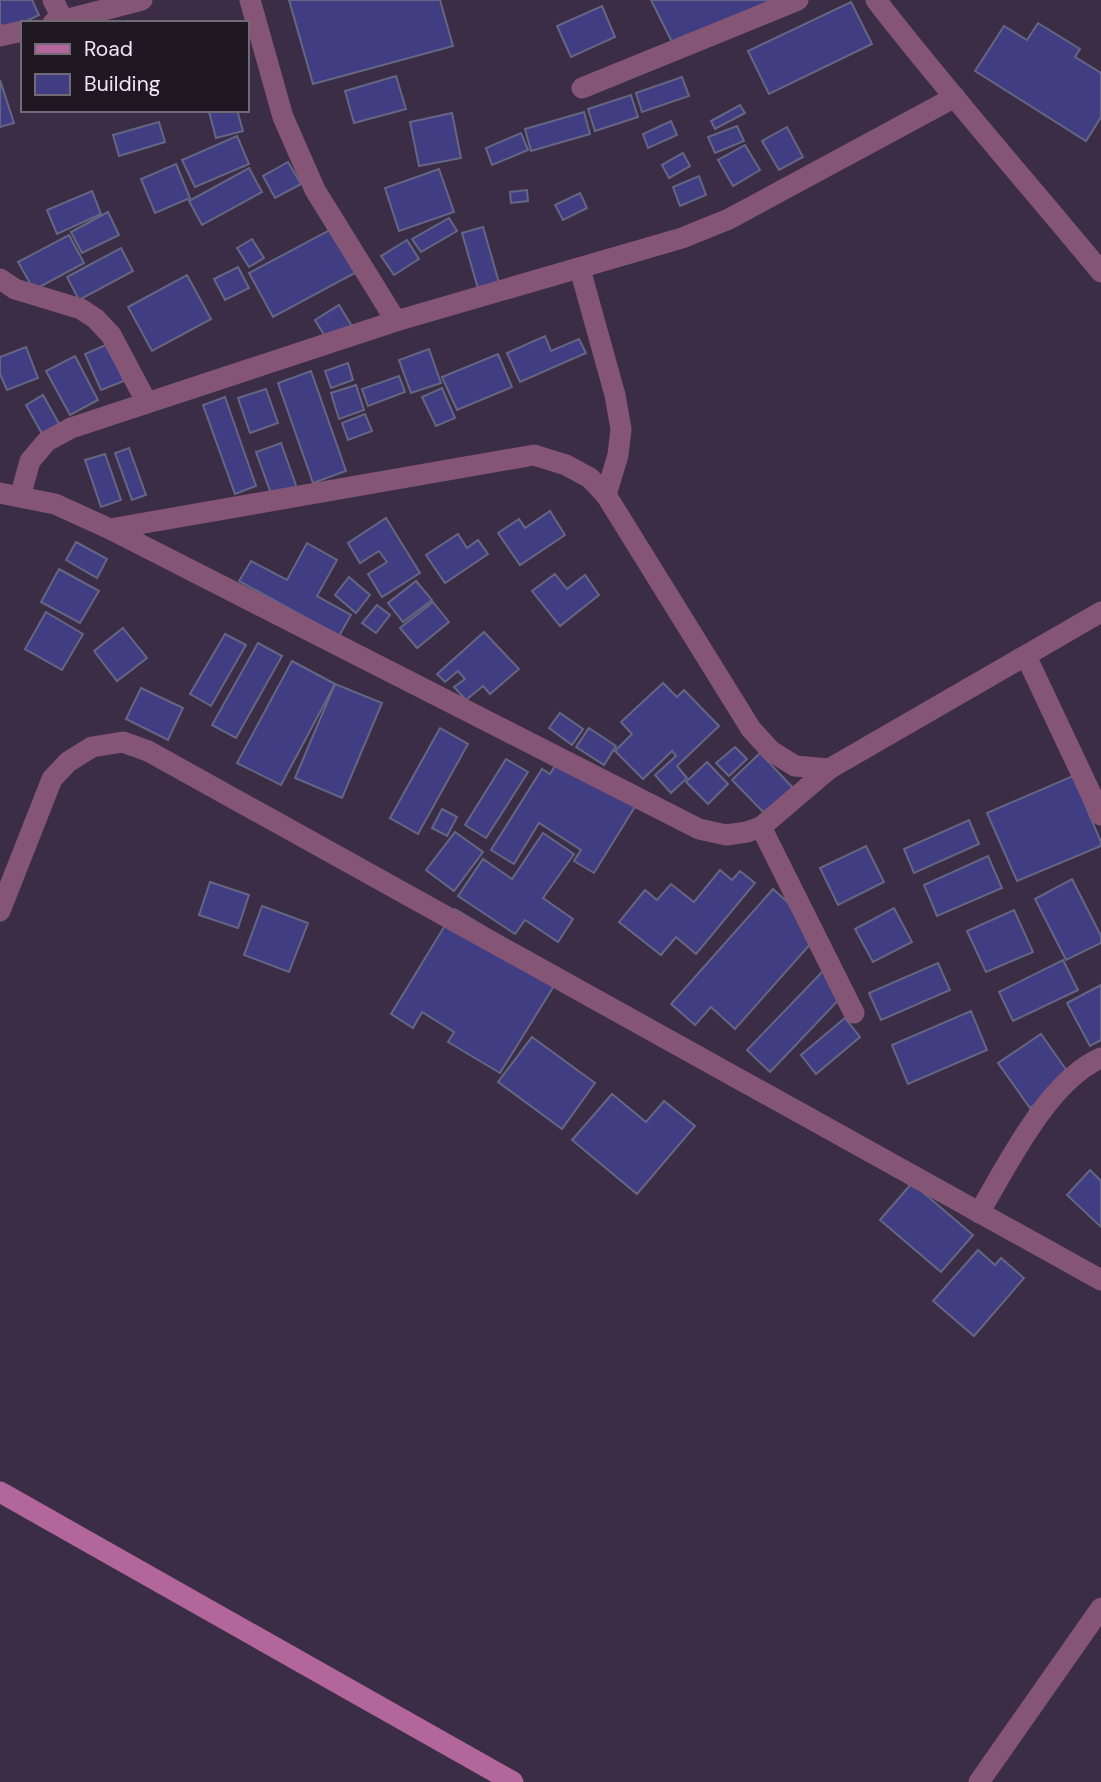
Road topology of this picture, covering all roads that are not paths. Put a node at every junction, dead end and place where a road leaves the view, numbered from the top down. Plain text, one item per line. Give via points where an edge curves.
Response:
1 (53, 0) edge
2 (142, 0) edge
3 (250, 0) edge
4 (798, 0) edge
5 (876, 0) edge
6 (58, 21) edge
7 (21, 31) edge
8 (0, 36) edge
9 (582, 88) dead end
10 (955, 97) junction
11 (580, 268) junction
12 (1101, 272) edge
13 (0, 279) edge
14 (396, 321) junction
15 (147, 403) junction
16 (10, 495) edge
17 (606, 495) junction
18 (110, 529) junction
19 (1101, 612) edge
20 (1026, 656) junction
21 (829, 769) junction
22 (1101, 815) edge
23 (761, 827) junction
24 (0, 911) edge
25 (854, 1013) dead end
26 (1101, 1058) edge
27 (979, 1213) junction
28 (1101, 1280) edge
29 (0, 1492) edge
30 (1101, 1608) edge
31 (984, 1775) edge
32 (513, 1782) edge

1 - 6 street
2 - 6 street
3 - 14 street via 283,117 315,190
4 - 9 street
5 - 10 street
7 - 8 street
10 - 11 street via 729,219
10 - 12 street
11 - 14 street
11 - 17 street via 621,429
13 - 15 street via 15,289 96,318 111,335
14 - 15 street
15 - 16 street via 71,428 47,441
16 - 18 street via 55,504
17 - 18 street via 590,478 534,455
17 - 21 street via 751,729 771,751 794,766
18 - 23 street via 699,829 726,835
19 - 20 street
20 - 21 street
20 - 22 street
21 - 23 street
23 - 25 street
24 - 27 street via 52,779 92,747 123,742 148,751
26 - 27 street via 1057,1091
27 - 28 street
29 - 32 street
30 - 31 street

